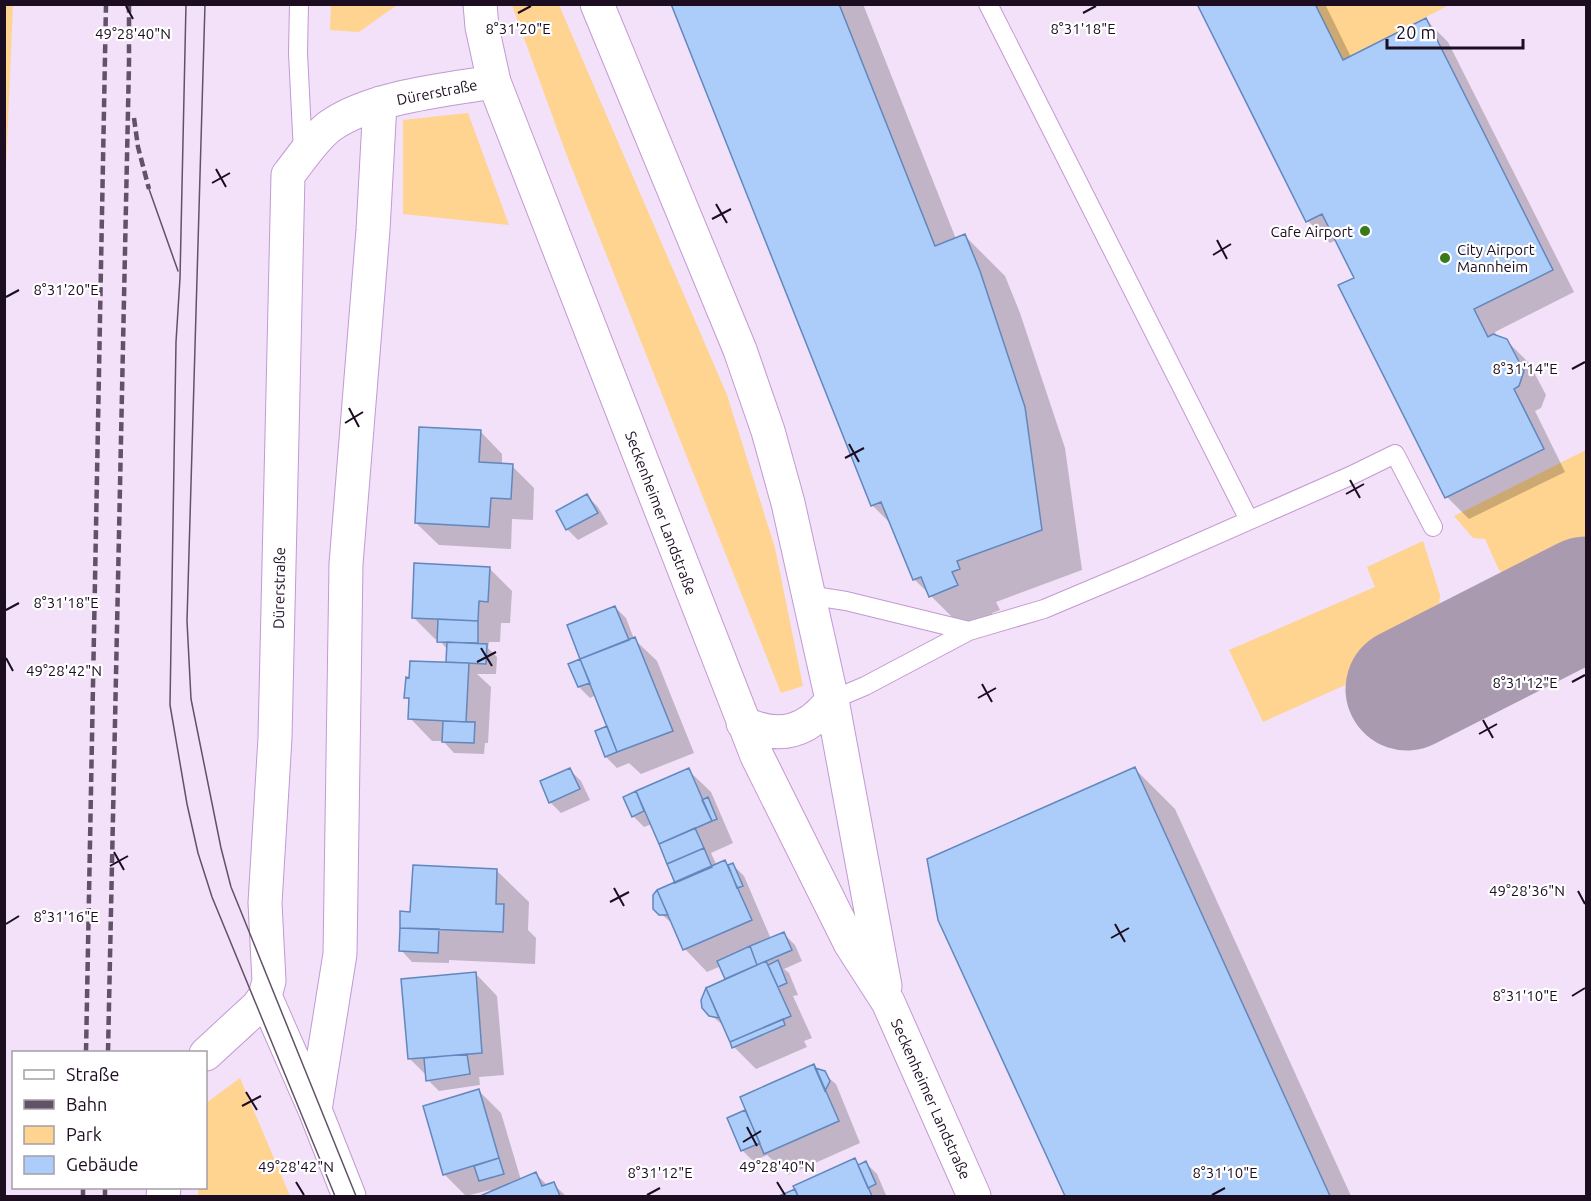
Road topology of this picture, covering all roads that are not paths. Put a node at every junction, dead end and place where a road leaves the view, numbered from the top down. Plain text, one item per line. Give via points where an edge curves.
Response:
1 (299, 4) edge
2 (480, 4) edge
3 (597, 4) edge
4 (988, 4) edge
5 (494, 81) junction
6 (380, 103) junction
7 (303, 155) junction
8 (1249, 520) junction
9 (1433, 527) dead end
10 (808, 595) junction
11 (969, 631) junction
12 (832, 700) junction
13 (743, 723) junction
14 (266, 996) junction
15 (888, 1002) junction
16 (207, 1053) edge
17 (315, 1110) junction
18 (349, 1197) edge
19 (974, 1197) edge

1 - 7 lane
2 - 5 main road, Seckenheimer Landstraße
3 - 10 main road, Seckenheimer Landstraße via 740,350 768,431
4 - 8 lane
5 - 6 main road, Dürerstraße
5 - 13 main road, Seckenheimer Landstraße
6 - 7 main road, Dürerstraße via 328,127
6 - 17 main road, Dürerstraße via 346,564 340,954
7 - 14 main road, Dürerstraße via 288,175 275,738 265,903 269,981
8 - 9 lane via 1395,454
8 - 11 lane via 1044,609
10 - 11 lane
10 - 12 main road, Seckenheimer Landstraße
11 - 12 lane
12 - 13 main road via 822,714 792,730 759,730
12 - 15 main road, Seckenheimer Landstraße
13 - 15 main road, Seckenheimer Landstraße via 850,943
14 - 16 main road
14 - 17 main road, Dürerstraße
15 - 19 main road, Seckenheimer Landstraße
17 - 18 main road, Dürerstraße

